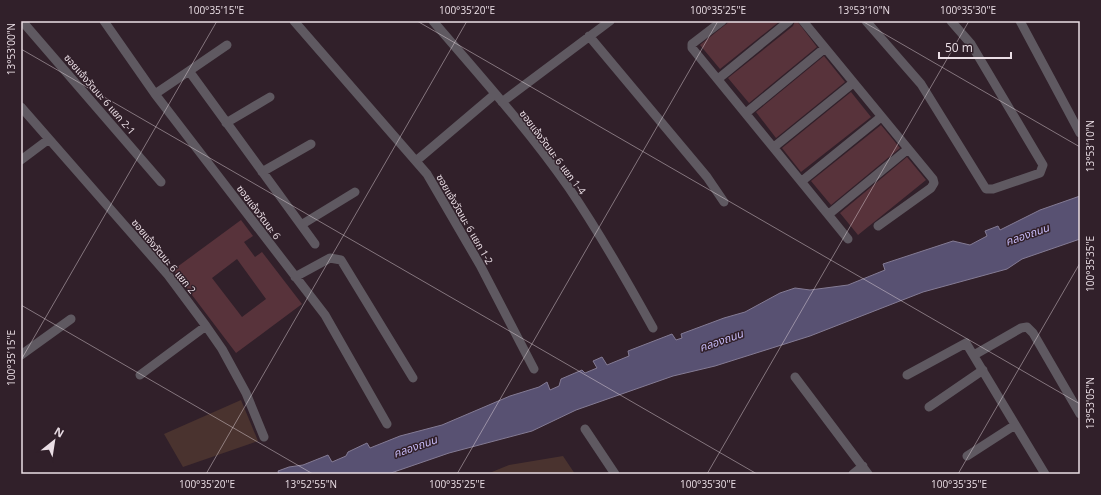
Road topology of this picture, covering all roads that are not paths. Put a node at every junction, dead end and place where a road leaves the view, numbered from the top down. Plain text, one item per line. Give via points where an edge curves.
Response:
1 (22, 21) edge
2 (294, 21) edge
3 (433, 21) edge
4 (610, 21) edge
5 (722, 21) edge
6 (790, 21) edge
7 (803, 21) edge
8 (866, 21) edge
9 (951, 21) edge
10 (1020, 21) edge
11 (108, 22) edge
12 (589, 36) junction
13 (227, 45) dead end
14 (825, 48) junction
15 (189, 71) junction
16 (718, 79) junction
17 (853, 82) junction
18 (155, 94) junction
19 (495, 94) junction
20 (270, 97) dead end
21 (502, 102) junction
22 (21, 107) edge
23 (746, 113) junction
24 (881, 117) junction
25 (226, 123) junction
26 (1080, 131) edge
27 (49, 139) junction
28 (311, 144) dead end
29 (774, 148) junction
30 (908, 149) junction
31 (21, 160) edge
32 (416, 161) junction
33 (262, 172) junction
34 (802, 181) junction
35 (161, 182) dead end
36 (355, 192) dead end
37 (724, 202) dead end
38 (829, 214) junction
39 (300, 225) junction
40 (878, 226) dead end
41 (848, 239) dead end
42 (315, 244) dead end
43 (295, 277) junction
44 (71, 319) dead end
45 (206, 326) junction
46 (653, 328) dead end
47 (974, 355) junction
48 (21, 356) edge
49 (534, 369) dead end
50 (983, 370) junction
51 (140, 375) dead end
52 (907, 375) dead end
53 (413, 378) dead end
54 (795, 378) dead end
55 (929, 406) dead end
56 (1080, 414) edge
57 (387, 424) dead end
58 (1015, 425) junction
59 (585, 429) dead end
60 (264, 437) dead end
61 (967, 456) dead end
62 (865, 470) edge
63 (616, 474) edge
64 (853, 474) edge
65 (1045, 474) edge

1 - 35 street, ซอยแจ้งวัฒนะ 6 แยก 2-1
2 - 32 street, ซอยแจ้งวัฒนะ 6 แยก 1-2
3 - 19 street, ซอยแจ้งวัฒนะ 6 แยก 1-4
4 - 12 street
5 - 16 street via 691,46
6 - 16 street
7 - 14 street
8 - 9 street via 921,84 986,189 993,190 1040,173 1043,165 971,44
10 - 26 street
11 - 18 street, ซอยแจ้งวัฒนะ 6
12 - 21 street
12 - 37 street via 707,177
13 - 15 street
14 - 17 street
14 - 23 street
15 - 18 street
15 - 25 street
16 - 23 street
17 - 24 street
17 - 29 street
18 - 43 street, ซอยแจ้งวัฒนะ 6
19 - 21 street, ซอยแจ้งวัฒนะ 6 แยก 1-4
19 - 32 street
20 - 25 street
21 - 46 street, ซอยแจ้งวัฒนะ 6 แยก 1-4 via 569,188
22 - 27 street, ซอยแจ้งวัฒนะ 6 แยก 2
23 - 29 street
24 - 30 street
24 - 34 street
25 - 33 street
27 - 31 street
27 - 45 street, ซอยแจ้งวัฒนะ 6 แยก 2 via 168,275
28 - 33 street
29 - 34 street
30 - 38 street
30 - 40 street via 934,183 931,188
32 - 49 street, ซอยแจ้งวัฒนะ 6 แยก 1-2 via 427,174 460,229
33 - 39 street
34 - 38 street
36 - 39 street
38 - 41 street
39 - 42 street
43 - 53 street via 330,258 342,260
43 - 57 street, ซอยแจ้งวัฒนะ 6 via 325,315
44 - 48 street
45 - 51 street
45 - 60 street, ซอยแจ้งวัฒนะ 6 แยก 2 via 222,349 246,394
47 - 50 street
47 - 52 street via 966,343
47 - 56 street via 1027,327 1033,333
50 - 55 street
50 - 58 street
54 - 62 street
58 - 61 street
58 - 65 street
59 - 63 street
62 - 64 street

